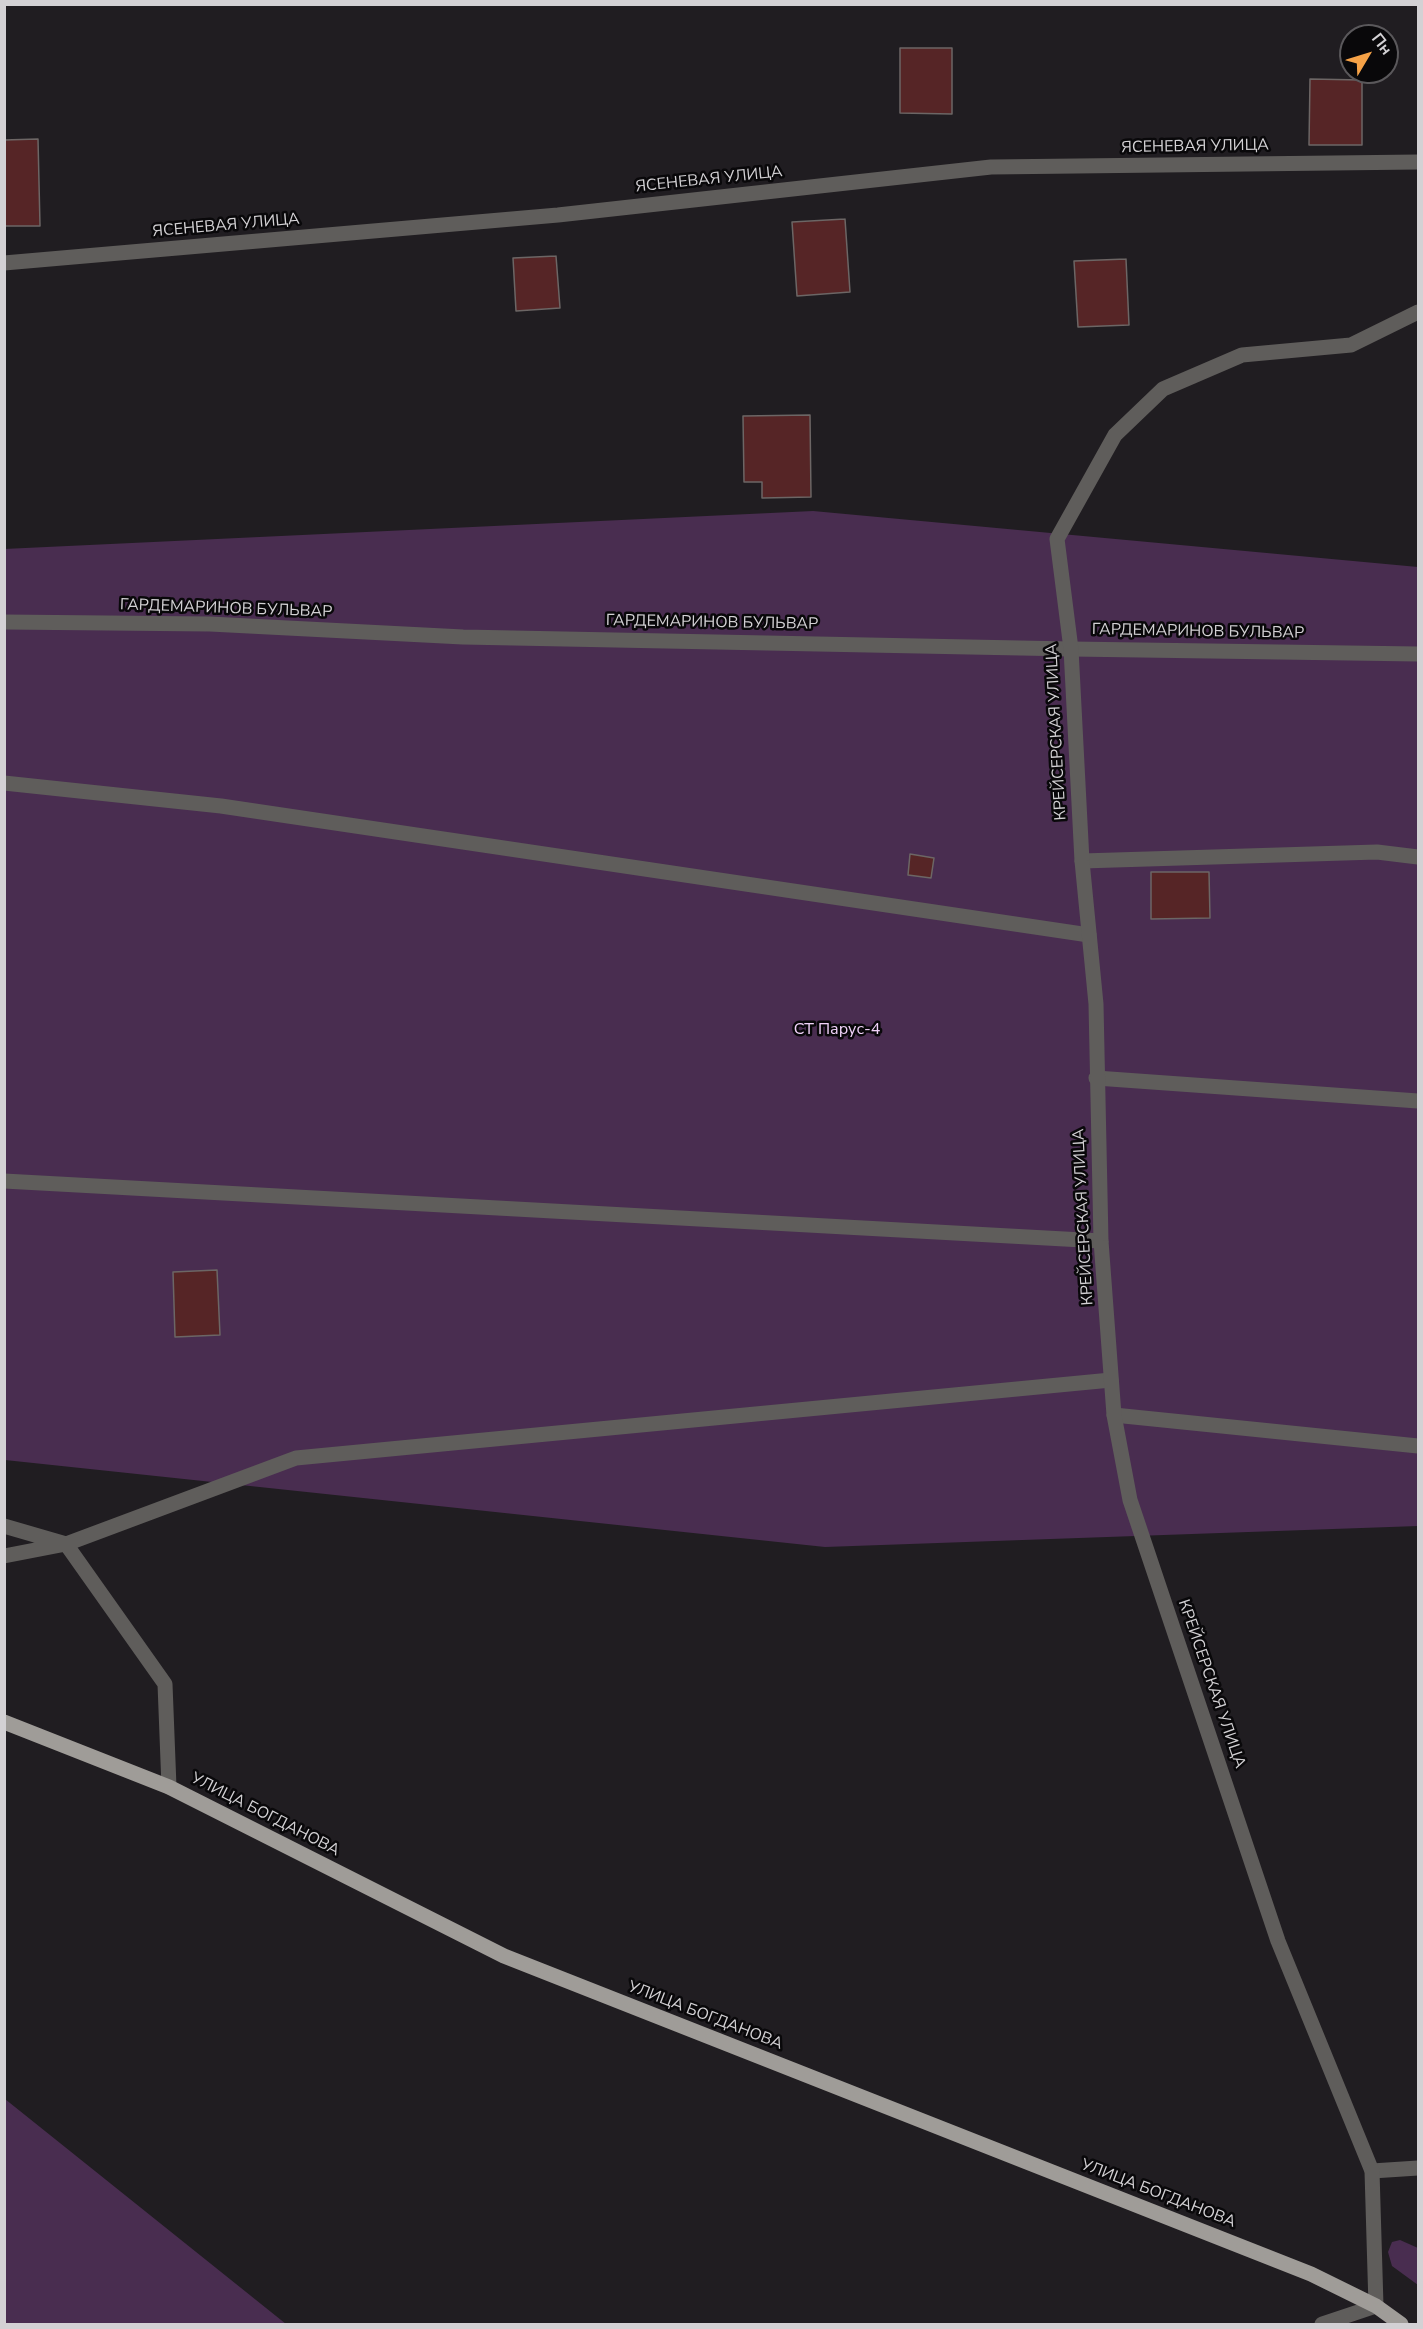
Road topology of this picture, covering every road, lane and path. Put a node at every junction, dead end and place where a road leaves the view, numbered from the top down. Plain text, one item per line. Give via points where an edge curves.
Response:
1 (1419, 162) edge
2 (4, 263) edge
3 (1419, 312) edge
4 (4, 622) edge
5 (1071, 649) junction
6 (1419, 654) edge
7 (4, 783) edge
8 (1419, 856) edge
9 (1082, 861) junction
10 (1089, 935) junction
11 (1096, 1078) junction
12 (1419, 1101) edge
13 (4, 1181) edge
14 (1101, 1241) junction
15 (1112, 1380) junction
16 (1113, 1415) junction
17 (1419, 1446) edge
18 (4, 1526) edge
19 (66, 1544) junction
20 (4, 1556) edge
21 (4, 1722) edge
22 (169, 1786) junction
23 (1419, 2168) edge
24 (1372, 2171) junction
25 (1376, 2306) junction
26 (1322, 2325) edge
27 (1401, 2325) edge

1 - 2 street, ЯСЕНЕВАЯ УЛИЦА via 991,167 558,215
3 - 5 street, КРЕЙСЕРСКАЯ УЛИЦА via 1351,345 1242,355 1163,390 1115,435 1057,539
4 - 5 street, ГАРДЕМАРИНОВ БУЛЬВАР via 210,624 464,637
5 - 6 street, ГАРДЕМАРИНОВ БУЛЬВАР
5 - 9 street, КРЕЙСЕРСКАЯ УЛИЦА
7 - 10 street via 221,806
8 - 9 street via 1377,852
9 - 10 street, КРЕЙСЕРСКАЯ УЛИЦА
10 - 11 street, КРЕЙСЕРСКАЯ УЛИЦА via 1096,1004
11 - 12 street
11 - 14 street, КРЕЙСЕРСКАЯ УЛИЦА
13 - 14 street
14 - 15 street, КРЕЙСЕРСКАЯ УЛИЦА
15 - 16 street, КРЕЙСЕРСКАЯ УЛИЦА
15 - 19 street via 296,1458
16 - 17 street
16 - 24 street, КРЕЙСЕРСКАЯ УЛИЦА via 1130,1500 1278,1941
18 - 19 street
19 - 20 street
19 - 22 street via 165,1684
21 - 22 main road, УЛИЦА БОГДАНОВА
22 - 25 main road, УЛИЦА БОГДАНОВА via 504,1956 1311,2274
23 - 24 street
24 - 25 street, КРЕЙСЕРСКАЯ УЛИЦА
25 - 26 street
25 - 27 main road, УЛИЦА БОГДАНОВА

